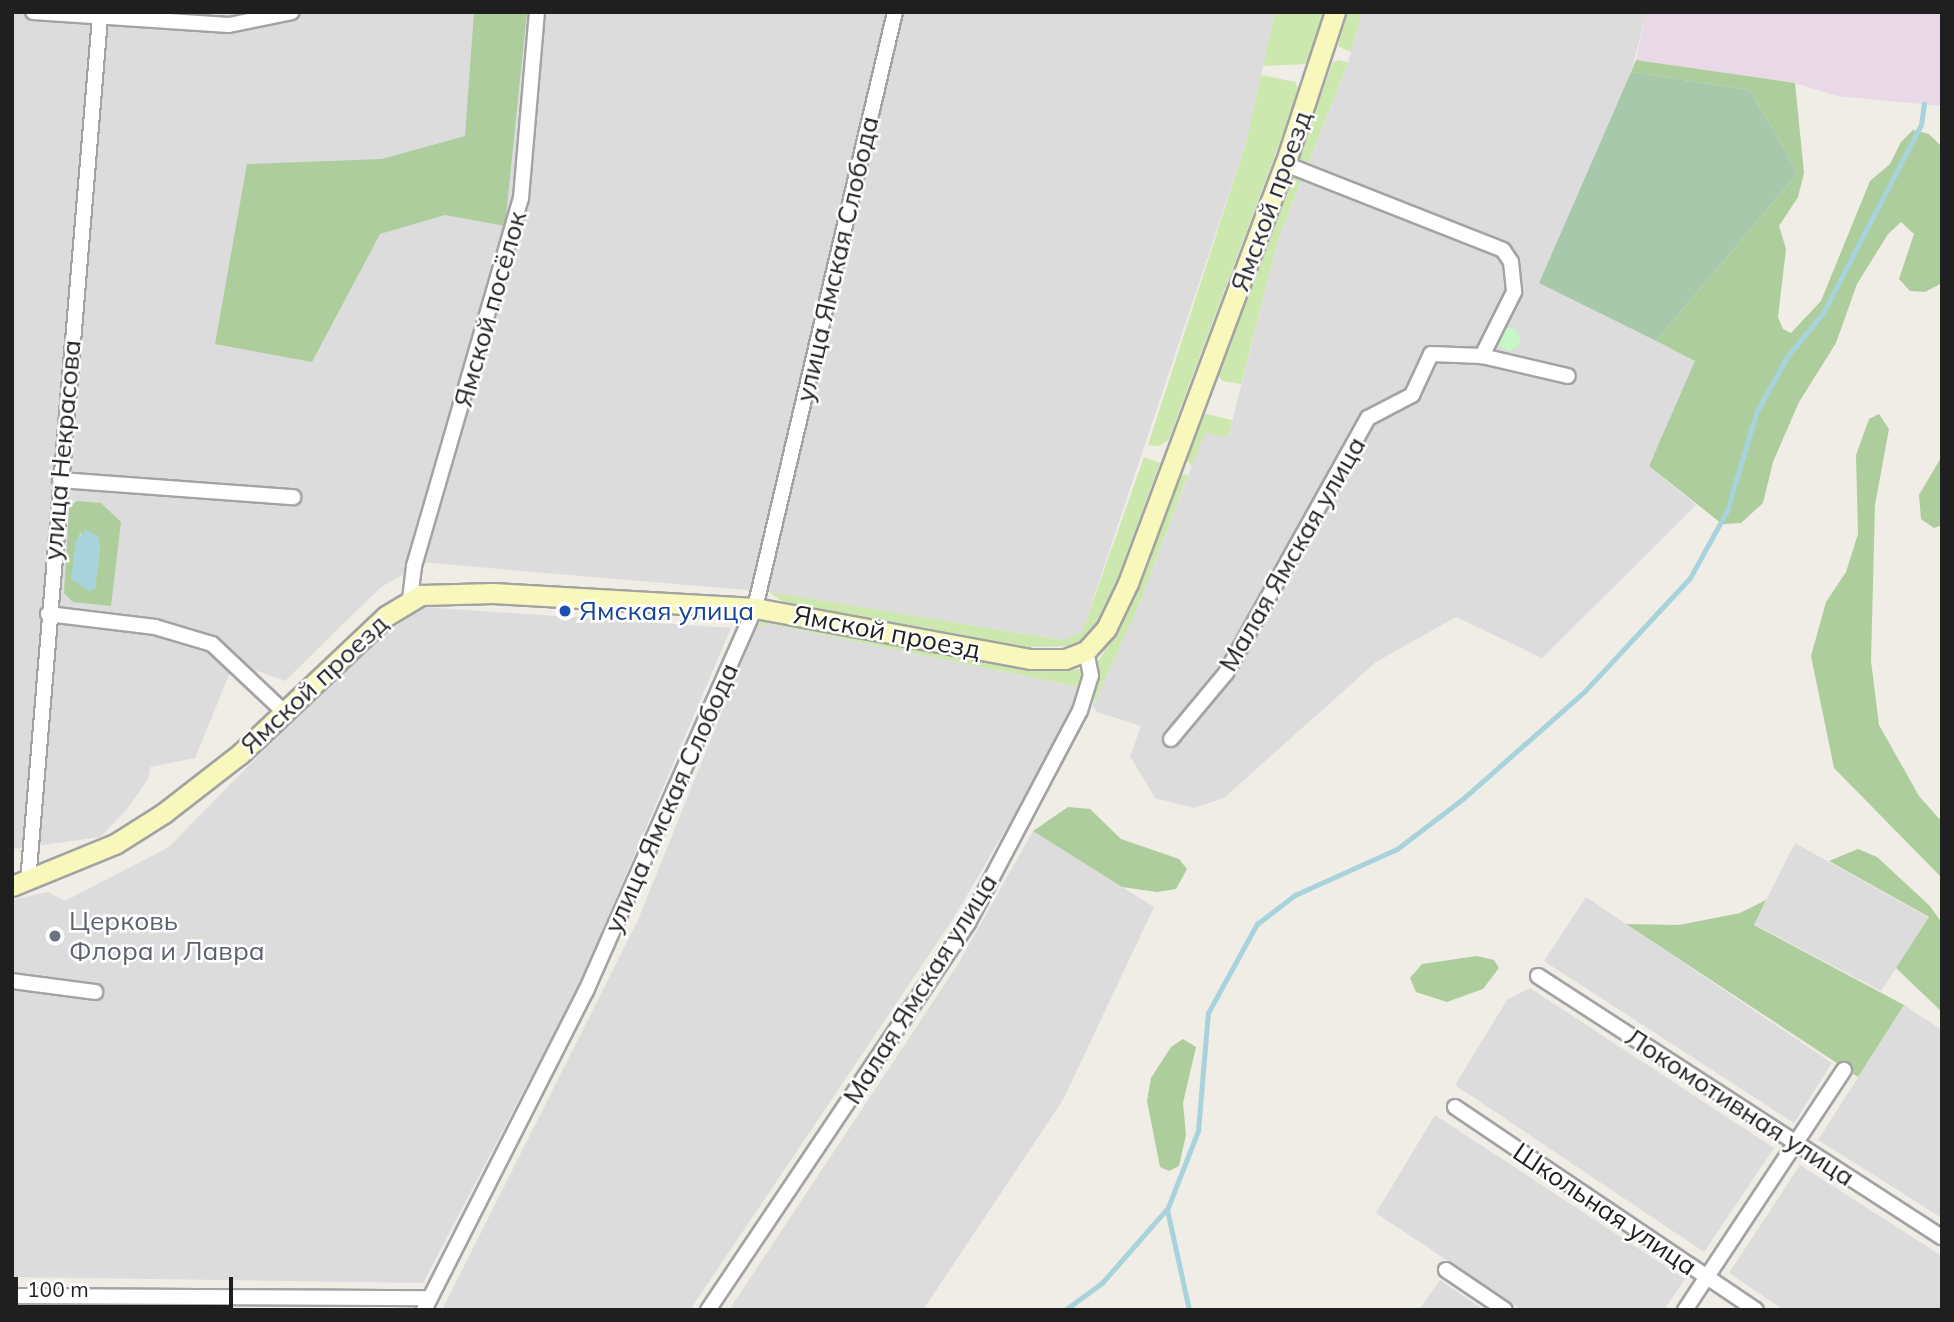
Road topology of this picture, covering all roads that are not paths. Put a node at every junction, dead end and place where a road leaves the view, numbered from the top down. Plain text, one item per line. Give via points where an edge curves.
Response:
1 (33, 12) edge
2 (292, 12) edge
3 (537, 12) edge
4 (895, 12) edge
5 (1335, 12) edge
6 (100, 18) junction
7 (1285, 164) junction
8 (1482, 356) junction
9 (1568, 376) dead end
10 (60, 480) junction
11 (293, 498) dead end
12 (410, 599) junction
13 (755, 608) junction
14 (48, 614) junction
15 (1086, 651) junction
16 (283, 711) junction
17 (1171, 739) dead end
18 (20, 884) edge
19 (1538, 976) dead end
20 (12, 981) edge
21 (95, 992) dead end
22 (1844, 1070) dead end
23 (1455, 1107) dead end
24 (1796, 1143) junction
25 (1942, 1237) edge
26 (1446, 1270) dead end
27 (1707, 1277) junction
28 (12, 1296) edge
29 (148, 1304) edge
30 (427, 1304) edge
31 (708, 1310) edge
32 (1505, 1310) edge
33 (1685, 1310) edge
34 (1756, 1310) edge

1 - 6 street
2 - 6 street via 229,24
3 - 12 street, Ямской посёлок via 521,198 414,566
4 - 13 street, улица Ямская Слобода
5 - 7 main road, Ямской проезд
6 - 10 street, улица Некрасова
7 - 8 street via 1503,250 1511,262 1514,292
7 - 15 main road, Ямской проезд via 1118,607 1101,637
8 - 9 street, Малая Ямская улица
8 - 17 street, Малая Ямская улица via 1431,354 1412,395 1368,418 1226,673
10 - 11 street
10 - 14 street, улица Некрасова
12 - 13 main road, Ямской проезд via 435,593 493,593
12 - 16 main road, Ямской проезд
13 - 15 main road, Ямской проезд via 1030,659 1065,659
13 - 30 street, улица Ямская Слобода via 586,991
14 - 16 street via 155,627 212,644
14 - 18 street, улица Некрасова
15 - 31 street, Малая Ямская улица via 1091,676 1080,711 968,923
16 - 18 main road, Ямской проезд via 240,754 138,831
19 - 24 street, Локомотивная улица
20 - 21 street
22 - 24 street
23 - 27 street, Школьная улица
24 - 25 street, Локомотивная улица
24 - 27 street
26 - 32 street
27 - 33 street
27 - 34 street, Школьная улица
28 - 29 street
29 - 30 street

